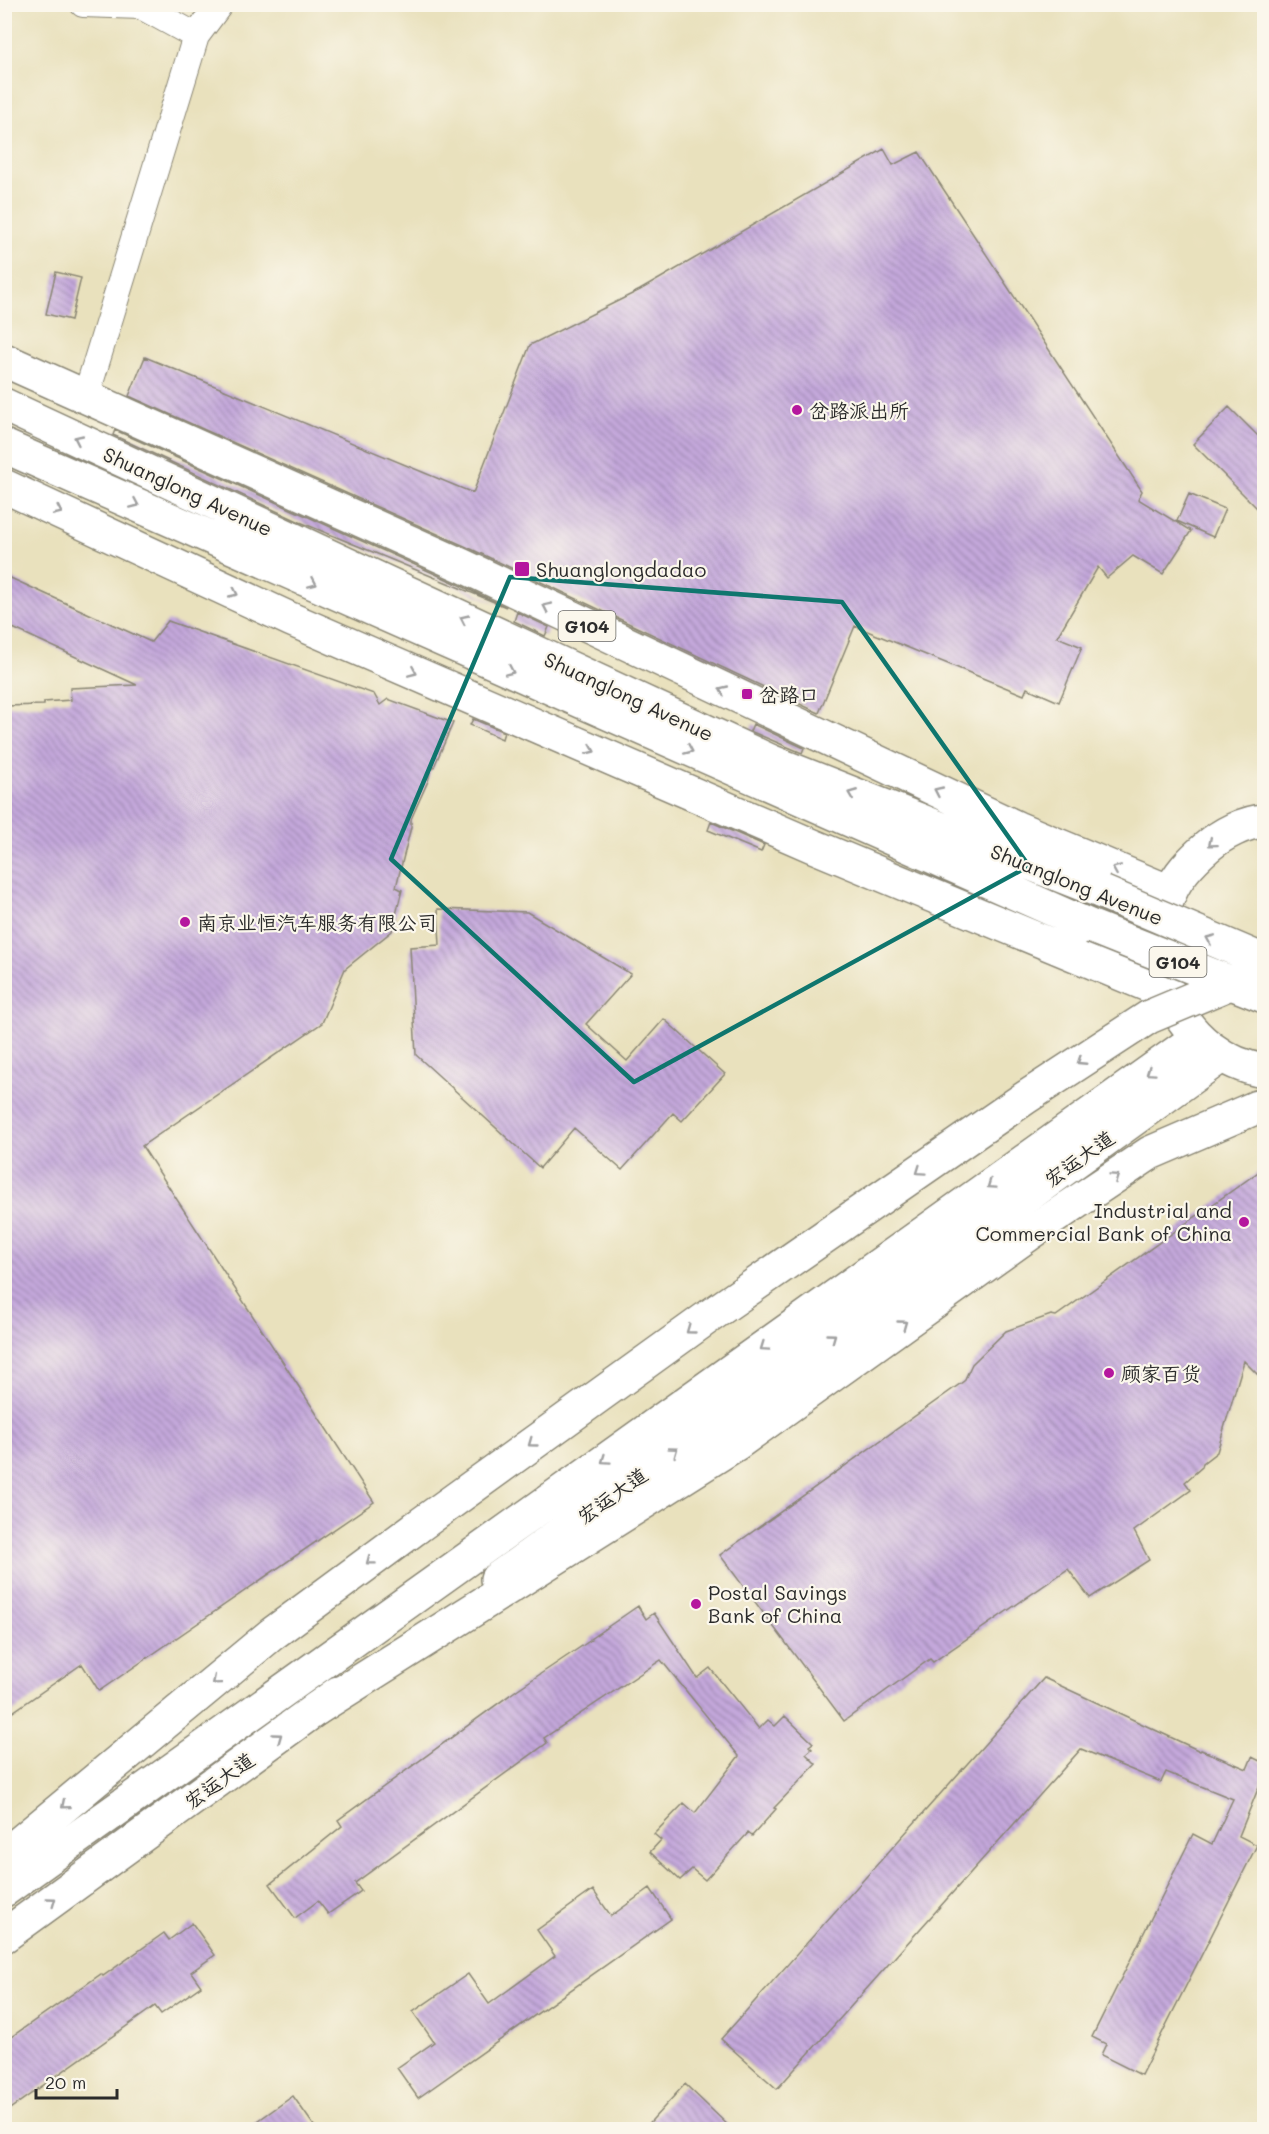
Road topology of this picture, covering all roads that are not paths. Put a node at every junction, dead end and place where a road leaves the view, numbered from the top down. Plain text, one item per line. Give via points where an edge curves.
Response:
1 (83, 4) edge
2 (220, 4) edge
3 (196, 36) junction
4 (4, 360) edge
5 (86, 396) junction
6 (4, 405) edge
7 (4, 446) edge
8 (4, 486) edge
9 (1264, 820) edge
10 (1170, 892) junction
11 (1264, 961) edge
12 (1264, 971) edge
13 (1167, 993) junction
14 (1264, 996) edge
15 (1209, 1047) junction
16 (1264, 1071) edge
17 (1264, 1106) edge
18 (316, 1709) junction
19 (4, 1856) edge
20 (4, 1890) edge
21 (4, 1935) edge

1 - 3 street via 141,6
2 - 3 street
3 - 5 street
4 - 5 main road, Shuanglong Avenue / G104
10 -> 5 main road, Shuanglong Avenue / G104 via 1007,823 461,566
11 -> 6 main road, Shuanglong Avenue / G104, bridge via 1102,892 770,761
7 -> 14 main road, Shuanglong Avenue / G104, bridge via 1071,918
8 -> 13 main road, G104 via 301,624 802,842
9 -> 10 main road via 1220,836 1189,863
10 - 13 main road via 1160,925 1159,959
12 -> 19 main road, bridge via 1149,1017 704,1320 272,1634
13 - 15 main road via 1180,1017
15 - 16 main road via 1247,1068
18 -> 15 main road, 宏运大道
15 -> 20 main road, 宏运大道
18 -> 17 main road via 736,1444 1029,1234 1150,1153
21 -> 18 main road, 宏运大道

